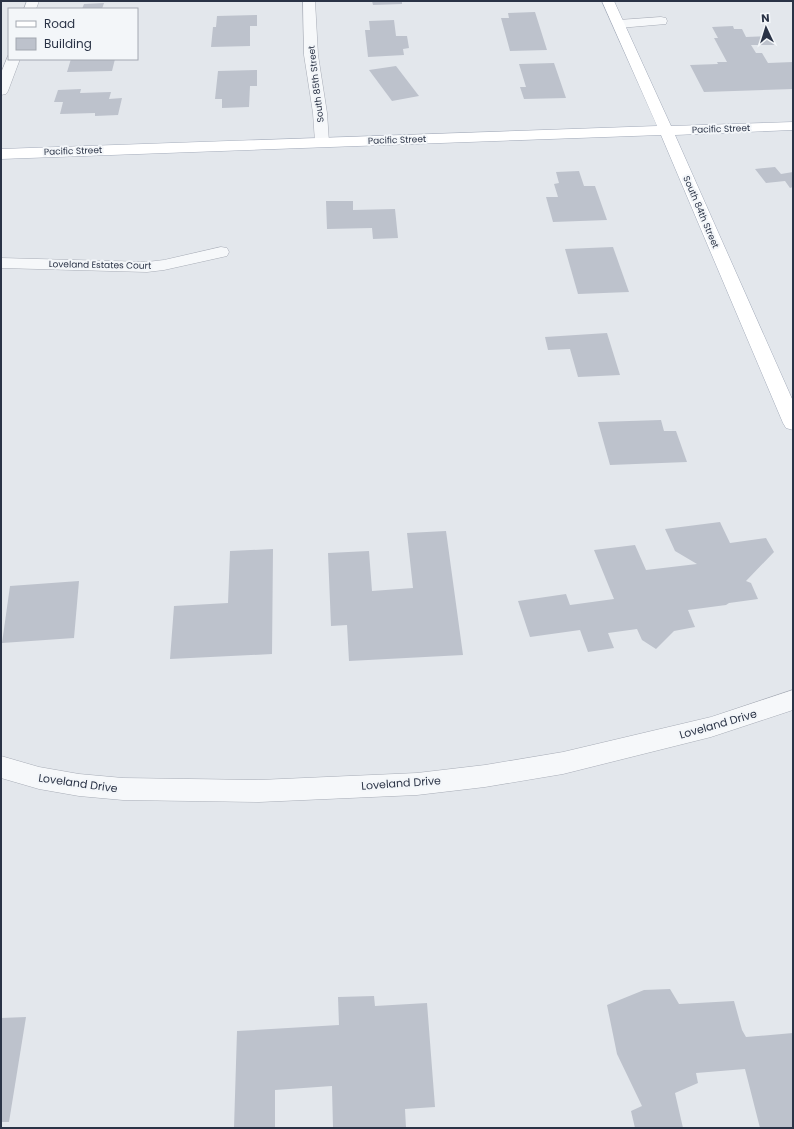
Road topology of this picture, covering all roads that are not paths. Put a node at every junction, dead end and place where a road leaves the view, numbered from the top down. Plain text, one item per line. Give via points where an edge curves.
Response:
1 (309, 1) edge
2 (608, 1) edge
3 (660, 21) dead end
4 (619, 24) junction
5 (13, 60) edge
6 (1, 91) edge
7 (793, 126) edge
8 (666, 130) junction
9 (322, 142) junction
10 (1, 154) edge
11 (220, 252) dead end
12 (1, 263) edge
13 (793, 423) edge
14 (793, 700) edge
15 (1, 767) edge

1 - 9 street, South 85th Street via 311,55
2 - 4 main road, South 84th Street
3 - 4 street
4 - 8 main road, South 84th Street
5 - 6 street
7 - 8 main road, Pacific Street
8 - 9 main road, Pacific Street
8 - 13 main road, South 84th Street
9 - 10 main road, Pacific Street
11 - 12 street, Loveland Estates Court via 147,267
14 - 15 street, Loveland Drive via 711,727 563,763 418,784 259,791 123,789 40,778

